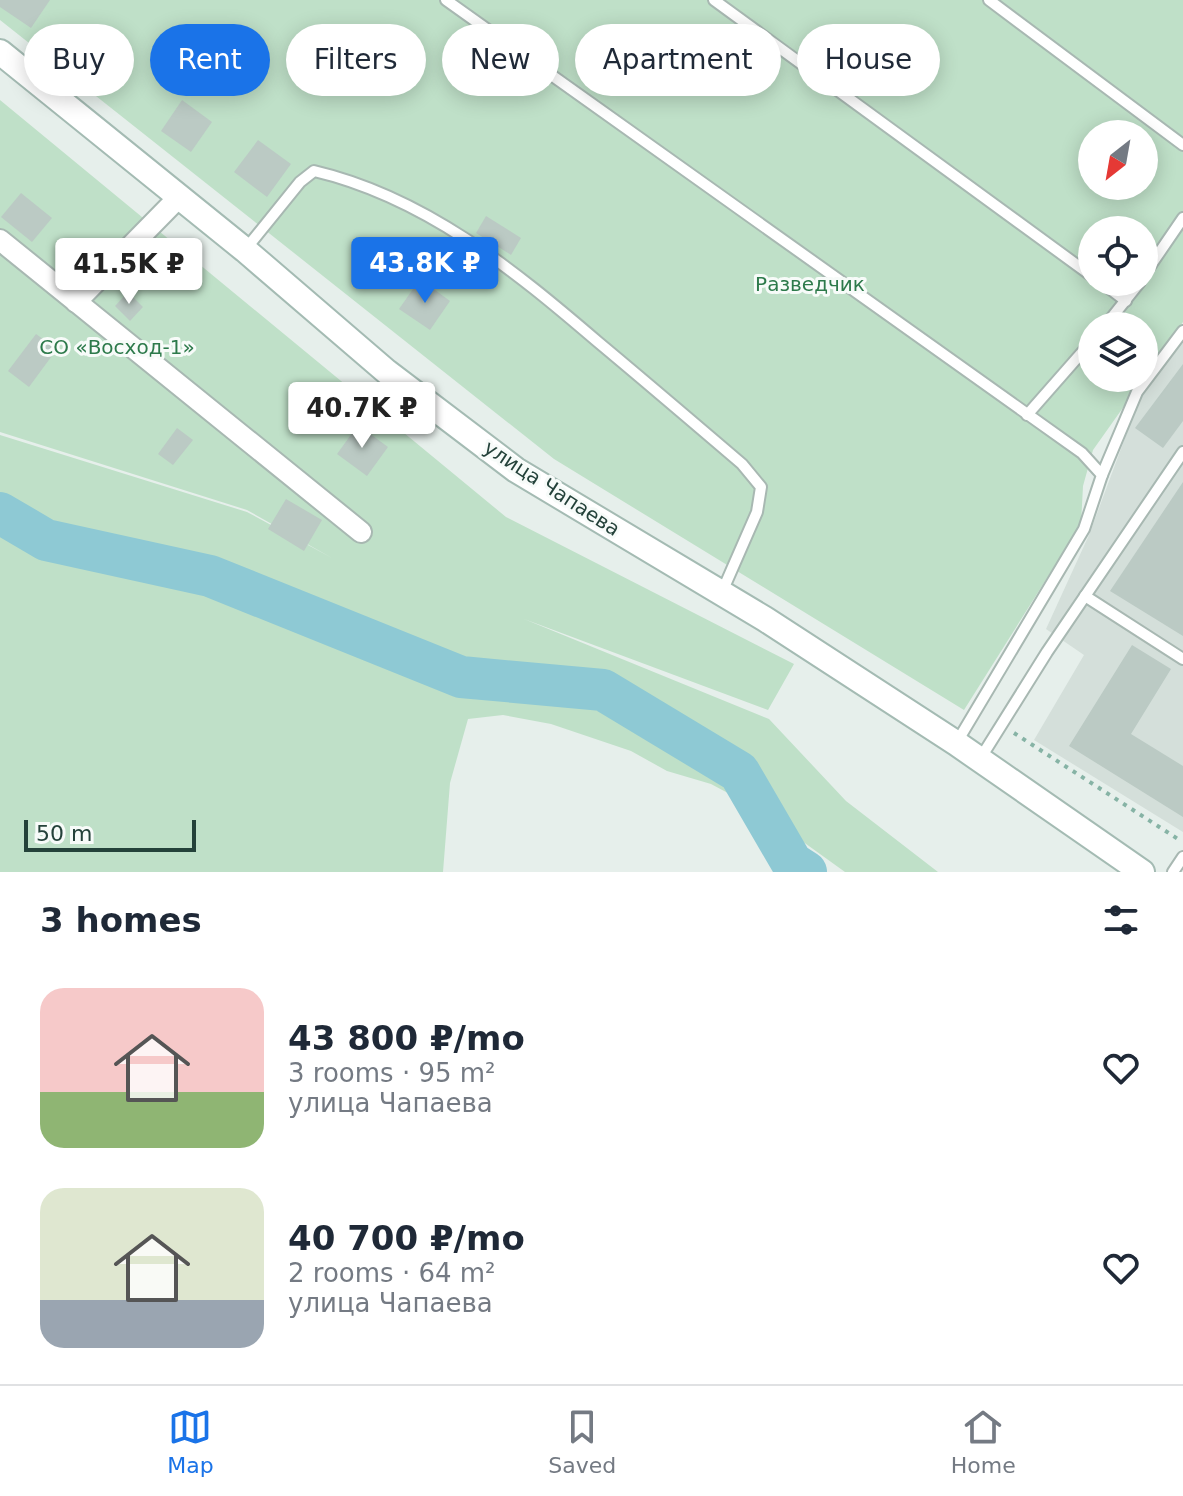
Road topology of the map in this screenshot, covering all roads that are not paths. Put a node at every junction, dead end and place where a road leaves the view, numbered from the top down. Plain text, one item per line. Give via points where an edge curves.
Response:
1 (446, 0) edge
2 (714, 0) edge
3 (989, 0) edge
4 (0, 52) edge
5 (1183, 145) edge
6 (179, 197) junction
7 (1183, 218) edge
8 (0, 240) edge
9 (245, 250) junction
10 (1158, 255) edge
11 (1078, 266) edge
12 (1119, 296) edge
13 (1130, 296) edge
14 (1126, 301) junction
15 (76, 302) junction
16 (1117, 312) edge
17 (1183, 331) edge
18 (1078, 357) edge
19 (1027, 415) junction
20 (1183, 452) edge
21 (1102, 475) junction
22 (361, 532) dead end
23 (721, 594) junction
24 (1085, 596) junction
25 (1183, 659) edge
26 (956, 743) junction
27 (980, 759) junction
28 (1183, 857) edge
29 (1142, 872) edge
30 (1173, 872) edge

1 - 19 lane
2 - 11 lane
3 - 5 lane
4 - 6 street, улица Чапаева
6 - 9 street, улица Чапаева
6 - 15 street
7 - 10 lane
8 - 15 street
9 - 23 street, улица Чапаева via 387,372 516,470
9 - 23 lane via 314,171 420,211 481,248 731,454 761,487 757,512
12 - 14 lane
13 - 14 lane
14 - 16 lane
15 - 22 street
17 - 21 lane via 1137,392
18 - 19 lane
19 - 21 lane via 1082,453
20 - 24 lane
21 - 26 lane via 1084,529
23 - 26 street, улица Чапаева
24 - 25 lane
24 - 27 lane
26 - 27 street, улица Чапаева
27 - 29 street, улица Чапаева
28 - 30 lane

